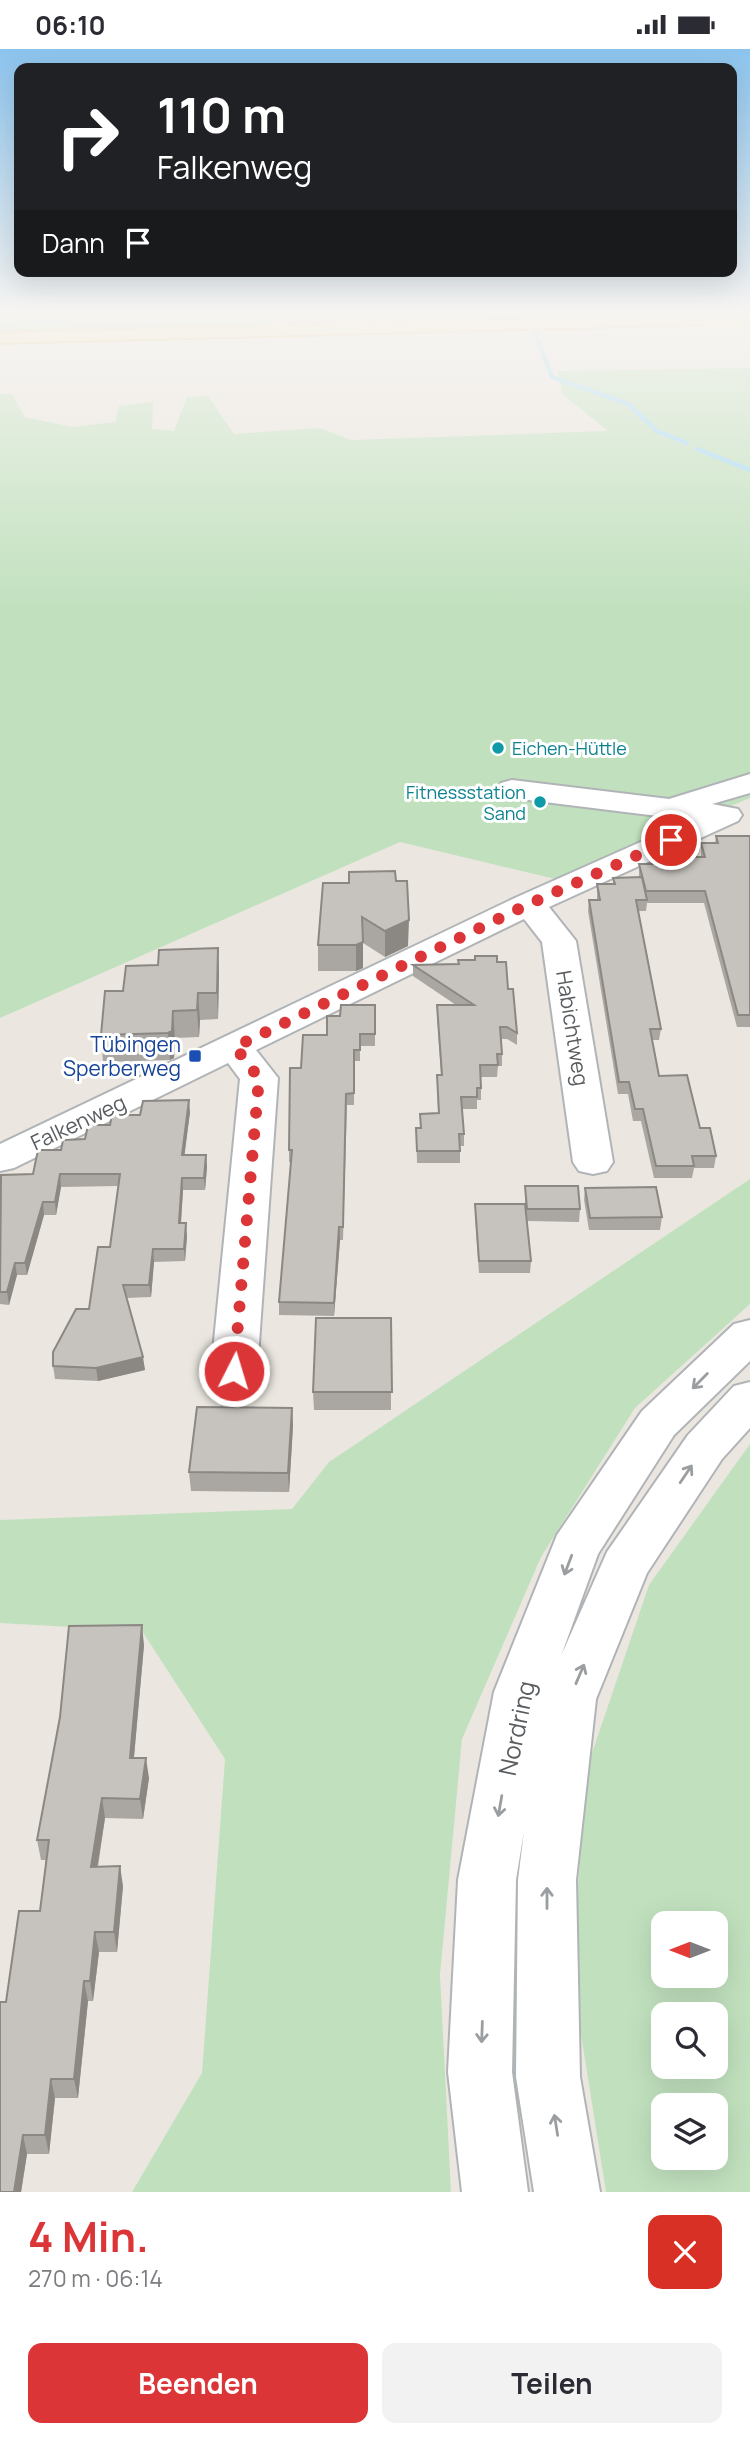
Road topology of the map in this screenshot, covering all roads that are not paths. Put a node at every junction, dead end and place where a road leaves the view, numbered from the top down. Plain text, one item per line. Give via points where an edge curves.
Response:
1 (750, 783) edge
2 (512, 789) dead end
3 (666, 809) junction
4 (738, 816) edge
5 (529, 904) junction
6 (235, 1047) junction
7 (37, 1105) dead end
8 (14, 1152) edge
9 (593, 1162) dead end
10 (750, 1335) edge
11 (234, 1371) dead end
12 (750, 1398) edge
13 (495, 2192) edge
14 (567, 2192) edge

1 - 3 street
2 - 3 street
3 - 4 street
4 - 5 street, Falkenweg
5 - 6 street, Falkenweg
5 - 9 street, Habichtweg via 559,941
6 - 8 street, Falkenweg
6 - 11 street via 259,1078
7 - 8 street
10 -> 13 street, Nordring via 658,1423 575,1549 521,1692 486,1880 480,2072
14 -> 12 street, Nordring via 548,2077 547,1880 569,1699 625,1566 705,1447

